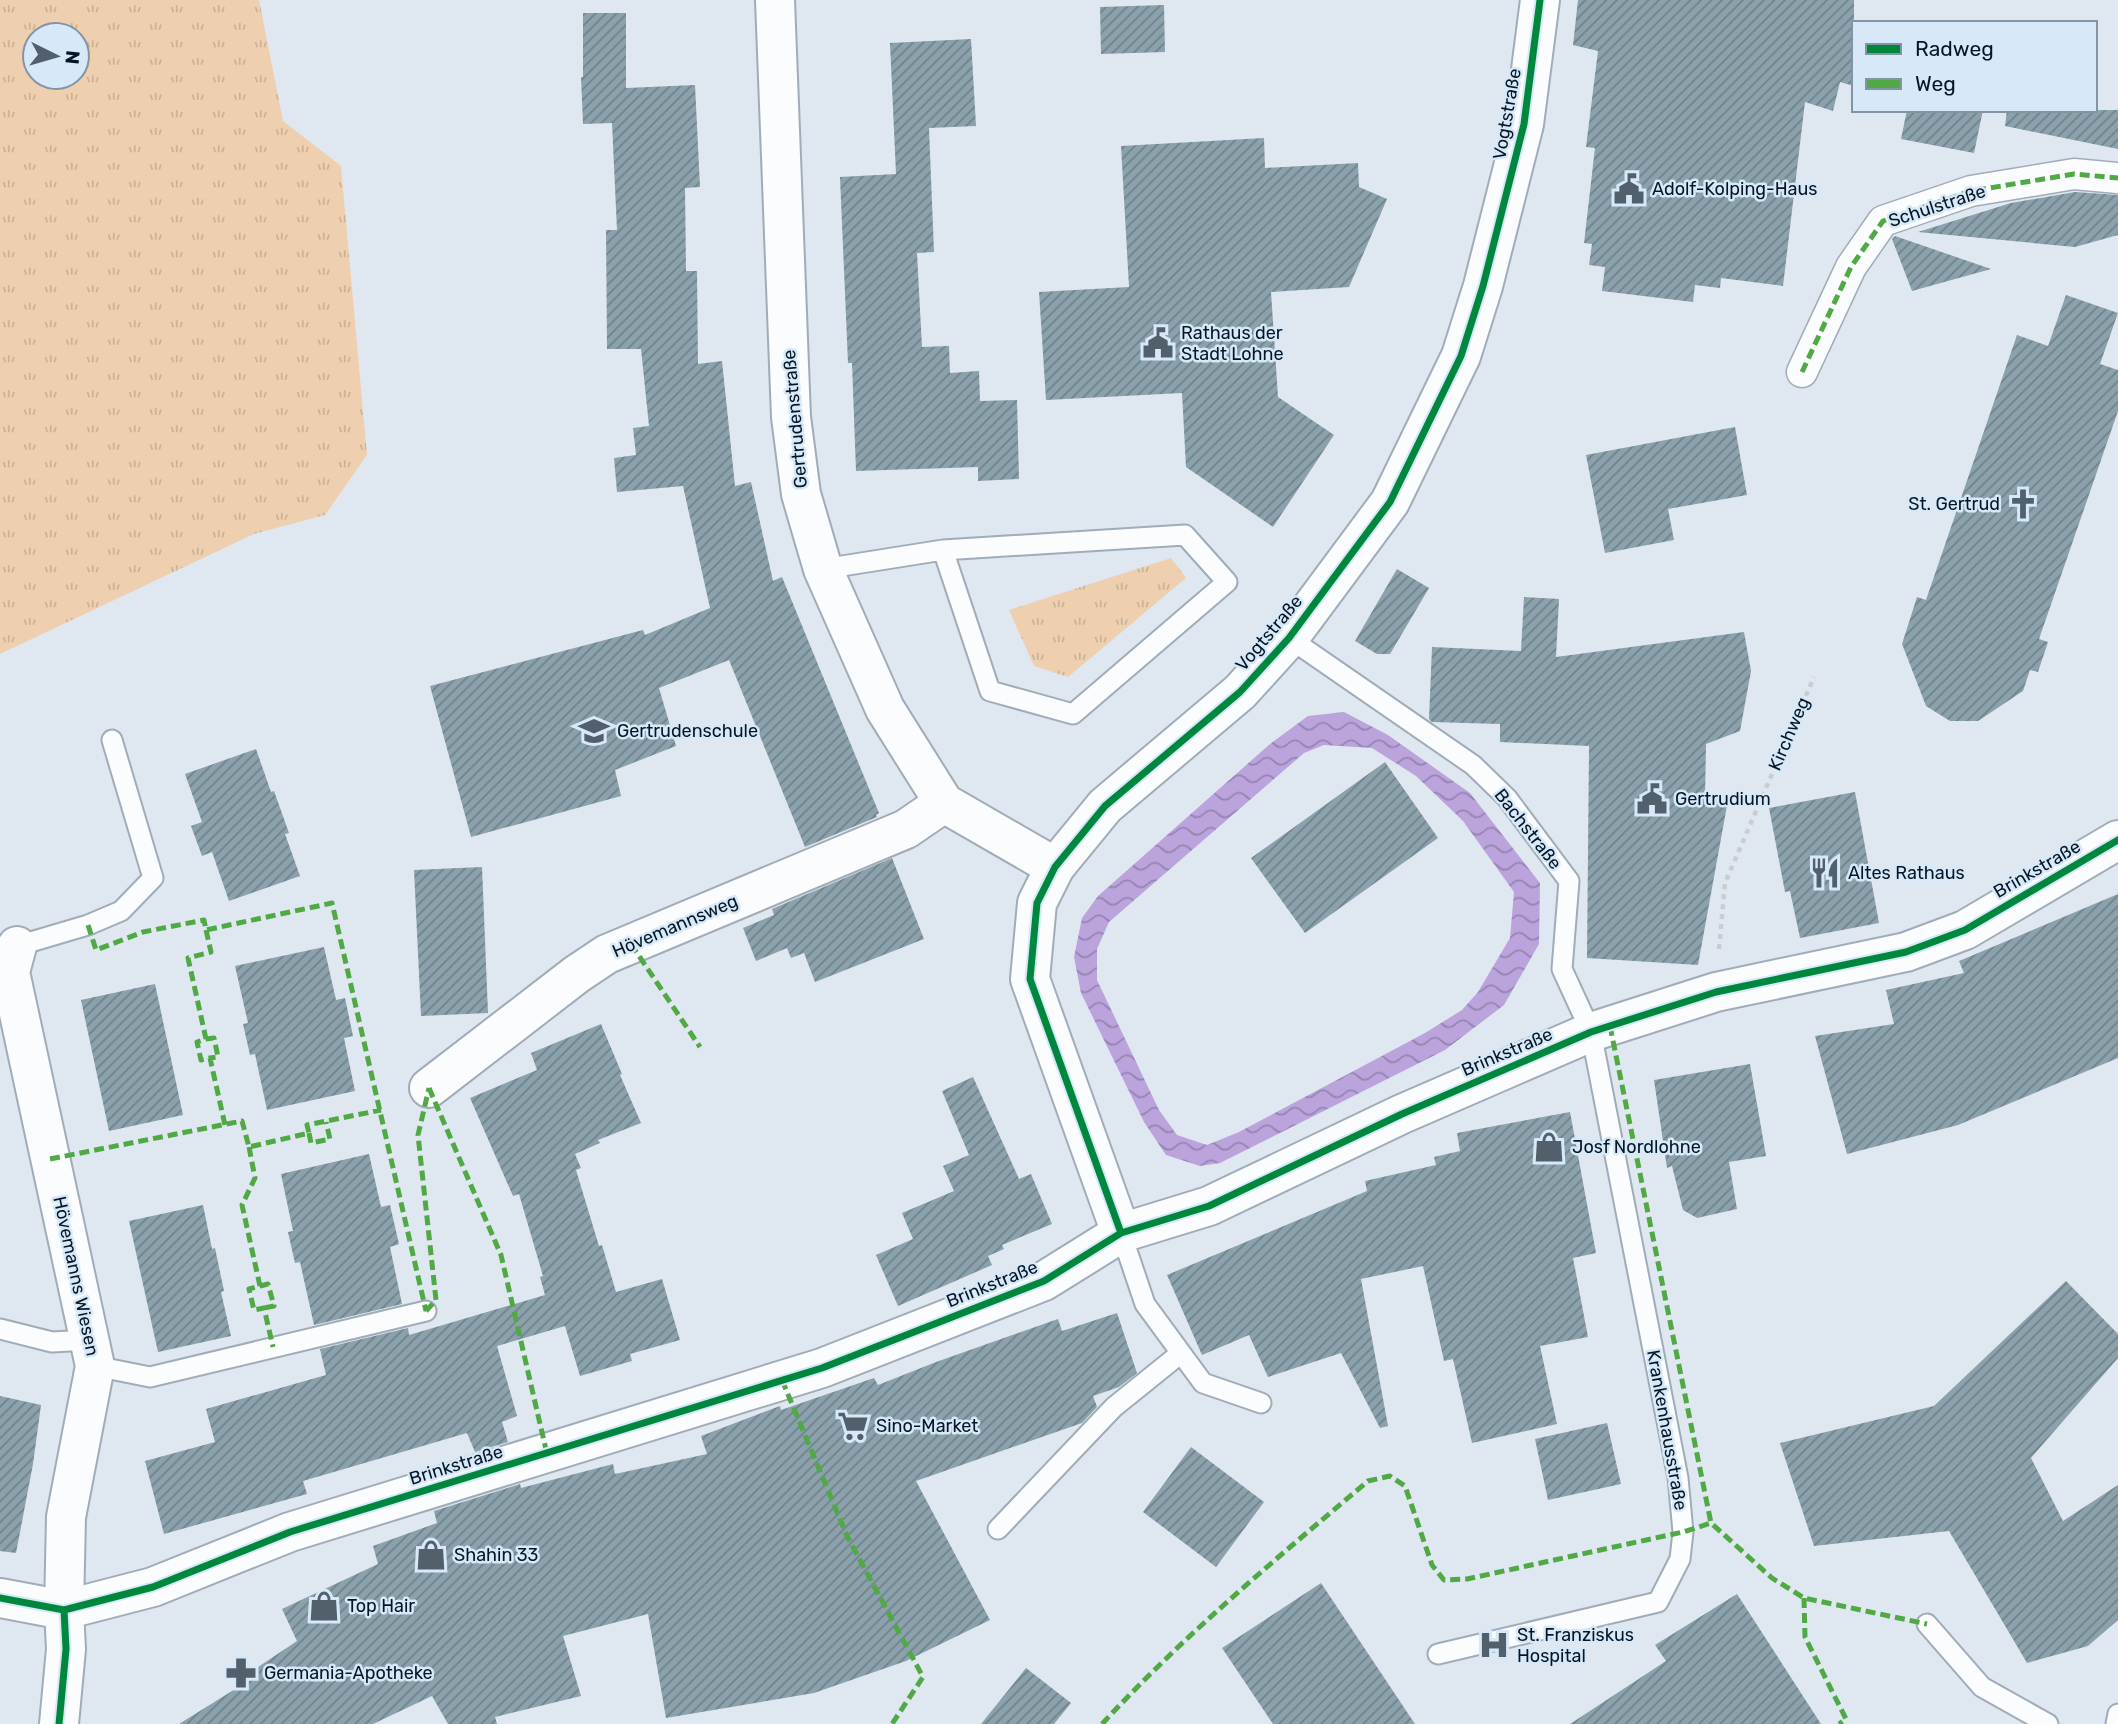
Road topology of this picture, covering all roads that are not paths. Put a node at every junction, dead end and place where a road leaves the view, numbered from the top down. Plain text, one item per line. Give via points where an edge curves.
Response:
1 (775, 0) edge
2 (1540, 0) edge
3 (2118, 178) edge
4 (1802, 372) dead end
5 (943, 550) junction
6 (823, 569) junction
7 (1289, 639) junction
8 (112, 740) dead end
9 (944, 803) junction
10 (2118, 840) edge
11 (1055, 867) junction
12 (9, 963) edge
13 (1591, 1032) junction
14 (429, 1088) dead end
15 (1121, 1233) junction
16 (426, 1311) dead end
17 (0, 1329) edge
18 (92, 1353) junction
19 (1181, 1353) junction
20 (1261, 1402) dead end
21 (998, 1529) dead end
22 (0, 1598) edge
23 (64, 1610) junction
24 (1927, 1624) dead end
25 (1438, 1654) dead end
26 (2118, 1714) edge
27 (59, 1724) edge
28 (2048, 1724) edge
29 (2116, 1724) edge

1 - 6 street, Gertrudenstraße via 791,417 801,494
2 - 7 street, Vogtstraße via 1524,124 1461,356 1390,502
3 - 4 street, Schulstraße via 2074,174 1971,191 1883,220 1851,267
5 - 5 lane via 1185,535 1227,582 1073,714 990,691
5 - 6 lane
6 - 9 street, Gertrudenstraße via 885,709
7 - 11 street, Vogtstraße via 1240,692 1105,806
7 - 13 lane, Bachstraße via 1473,765 1513,806 1569,881 1562,969
8 - 12 lane via 153,878 121,911
9 - 11 street, Gertrudenstraße
9 - 14 street, Hövemannsweg via 906,829 607,954
10 - 13 street, Brinkstraße via 1953,935 1906,952 1716,992
11 - 15 street, Vogtstraße via 1037,903 1030,979
12 - 18 street, Hövemanns Wiesen
13 - 15 street, Brinkstraße via 1402,1114 1209,1206
13 - 25 lane, Krankenhausstraße via 1678,1478 1683,1532 1680,1559 1658,1602
15 - 19 lane via 1145,1304
15 - 23 street, Brinkstraße via 1044,1281 822,1368 290,1532 153,1587
16 - 18 lane via 150,1377
17 - 18 lane
18 - 23 street, Hövemanns Wiesen via 66,1517
19 - 20 lane via 1203,1384
19 - 21 lane via 1114,1407
22 - 23 street, Brinkstraße
23 - 27 street, Hövemanns Wiesen via 66,1649
24 - 28 lane via 1982,1687
26 - 29 lane

